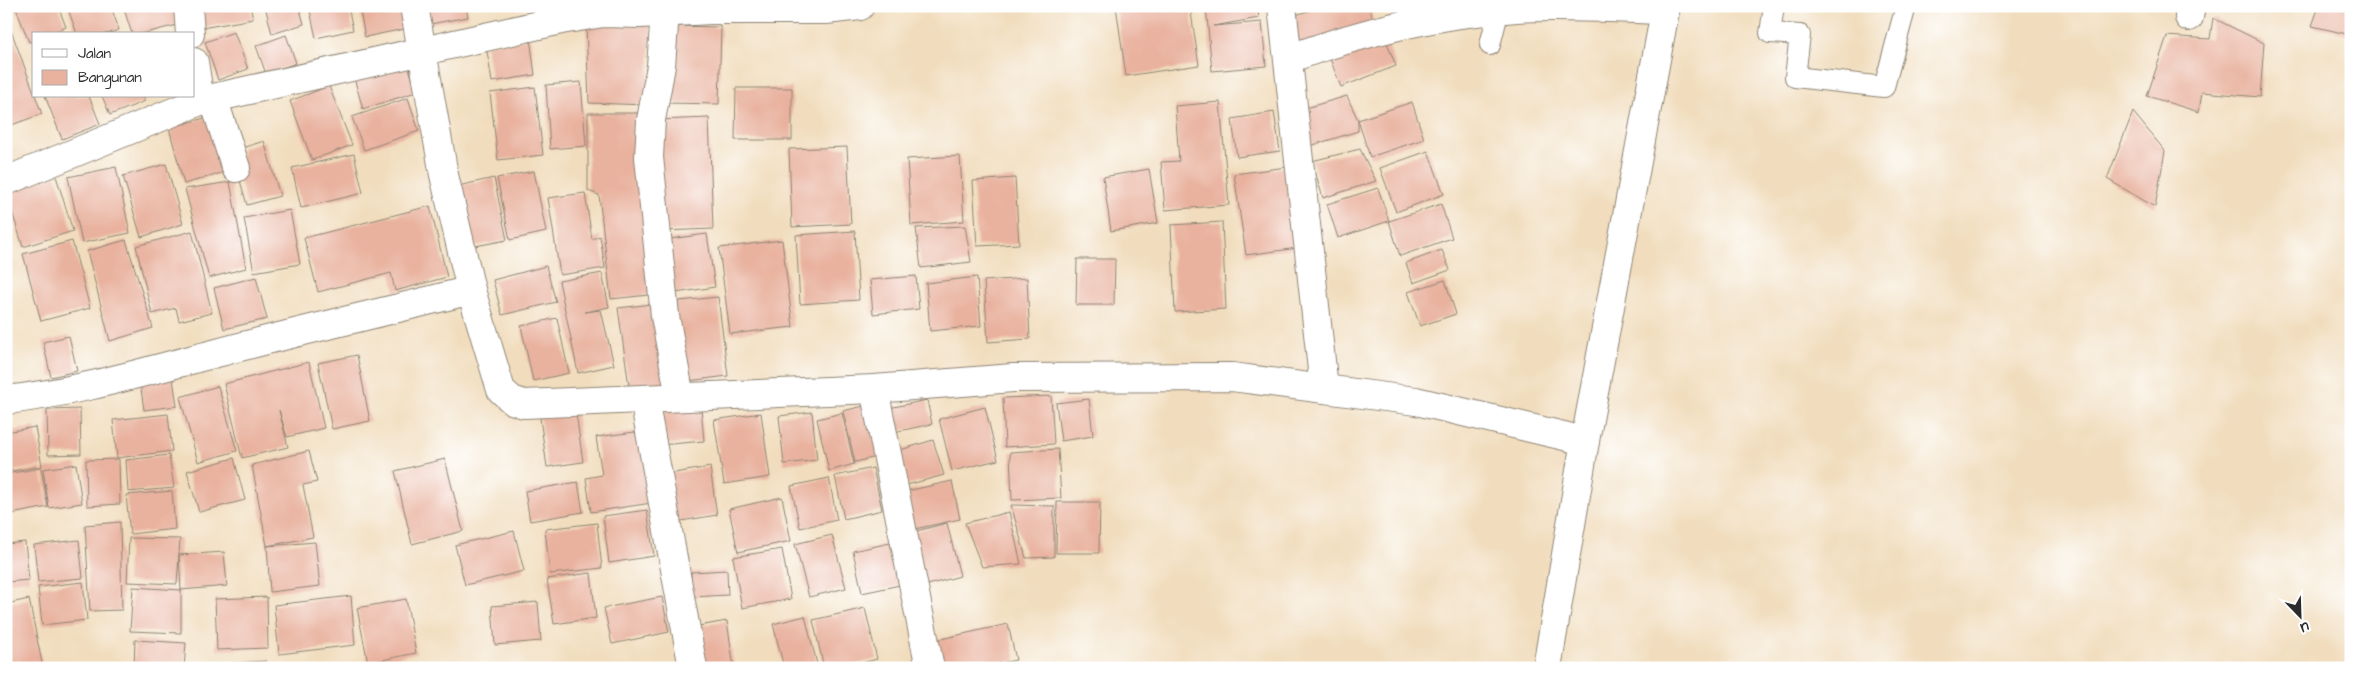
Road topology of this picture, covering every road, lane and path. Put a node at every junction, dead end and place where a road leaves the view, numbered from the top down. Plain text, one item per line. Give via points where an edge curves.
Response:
1 (188, 6) edge
2 (414, 6) edge
3 (860, 6) edge
4 (1282, 6) edge
5 (1774, 6) edge
6 (1906, 6) edge
7 (1665, 8) edge
8 (1499, 9) junction
9 (665, 12) junction
10 (190, 32) edge
11 (1490, 45) dead end
12 (422, 51) junction
13 (1288, 59) junction
14 (195, 65) edge
15 (207, 100) junction
16 (236, 168) dead end
17 (6, 181) edge
18 (470, 290) junction
19 (1324, 388) junction
20 (874, 389) junction
21 (680, 397) junction
22 (644, 399) junction
23 (6, 400) edge
24 (1585, 441) junction
25 (693, 668) edge
26 (930, 668) edge
27 (1547, 668) edge

1 - 10 street
2 - 12 street
3 - 9 street via 826,10
4 - 13 street
5 - 6 lane via 1770,33 1800,35 1795,77 1884,87
7 - 8 street
7 - 24 street
8 - 11 lane
8 - 13 street via 1427,20 1347,38
9 - 12 street via 603,13
9 - 21 street via 649,157 665,316
12 - 15 street
12 - 18 street via 444,174
13 - 19 street
14 - 15 street
15 - 16 street
15 - 17 street
18 - 22 street via 501,390 512,400 524,404
18 - 23 street via 217,352 125,379 51,395
19 - 20 street via 1232,377 1122,376 1014,378
19 - 24 street via 1416,402
20 - 21 street
20 - 26 street
21 - 22 street
22 - 25 street
24 - 27 street

